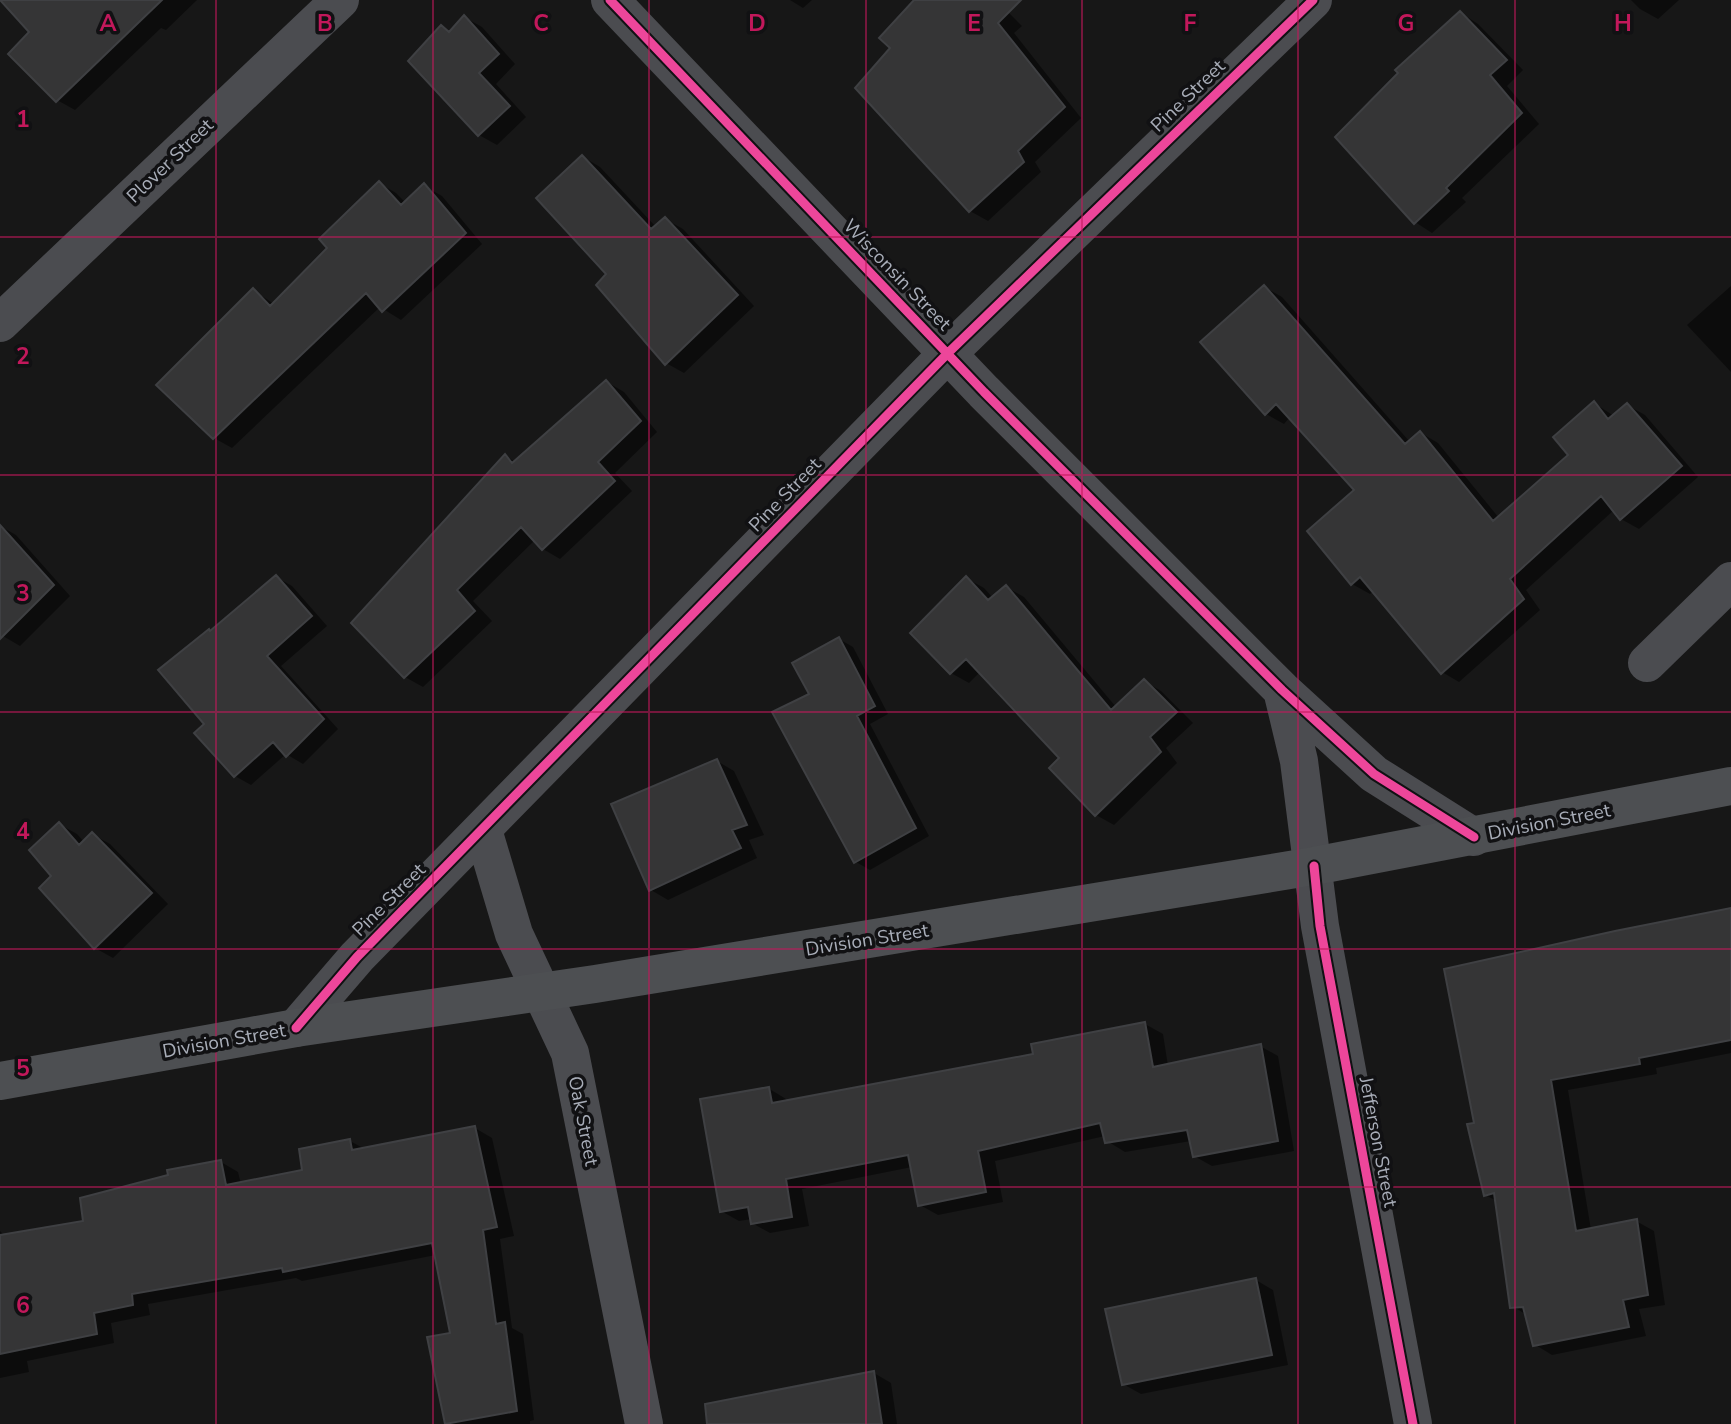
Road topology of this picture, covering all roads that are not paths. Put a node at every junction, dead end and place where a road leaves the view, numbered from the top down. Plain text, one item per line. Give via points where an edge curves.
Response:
1 (340, 0) edge
2 (610, 0) edge
3 (1313, 0) edge
4 (0, 323) edge
5 (948, 353) junction
6 (1731, 581) edge
7 (1647, 663) dead end
8 (1282, 690) junction
9 (1731, 786) edge
10 (483, 830) junction
11 (1474, 837) junction
12 (1314, 866) junction
13 (542, 992) junction
14 (296, 1028) junction
15 (0, 1080) edge
16 (644, 1424) edge
17 (1413, 1424) edge

1 - 4 street, Plover Street
2 - 5 street, Wisconsin Street
3 - 5 street, Pine Street
5 - 8 street, Wisconsin Street
5 - 10 street, Pine Street
6 - 7 street
8 - 11 street, Wisconsin Street via 1374,774
8 - 12 street, Jefferson Street via 1299,761
9 - 11 main road, Division Street
10 - 13 street, Oak Street via 514,933
10 - 14 street, Pine Street via 357,957
11 - 12 main road, Division Street
12 - 13 main road, Division Street
12 - 17 street, Jefferson Street via 1320,926
13 - 14 main road, Division Street
13 - 16 street, Oak Street via 570,1053
14 - 15 main road, Division Street

